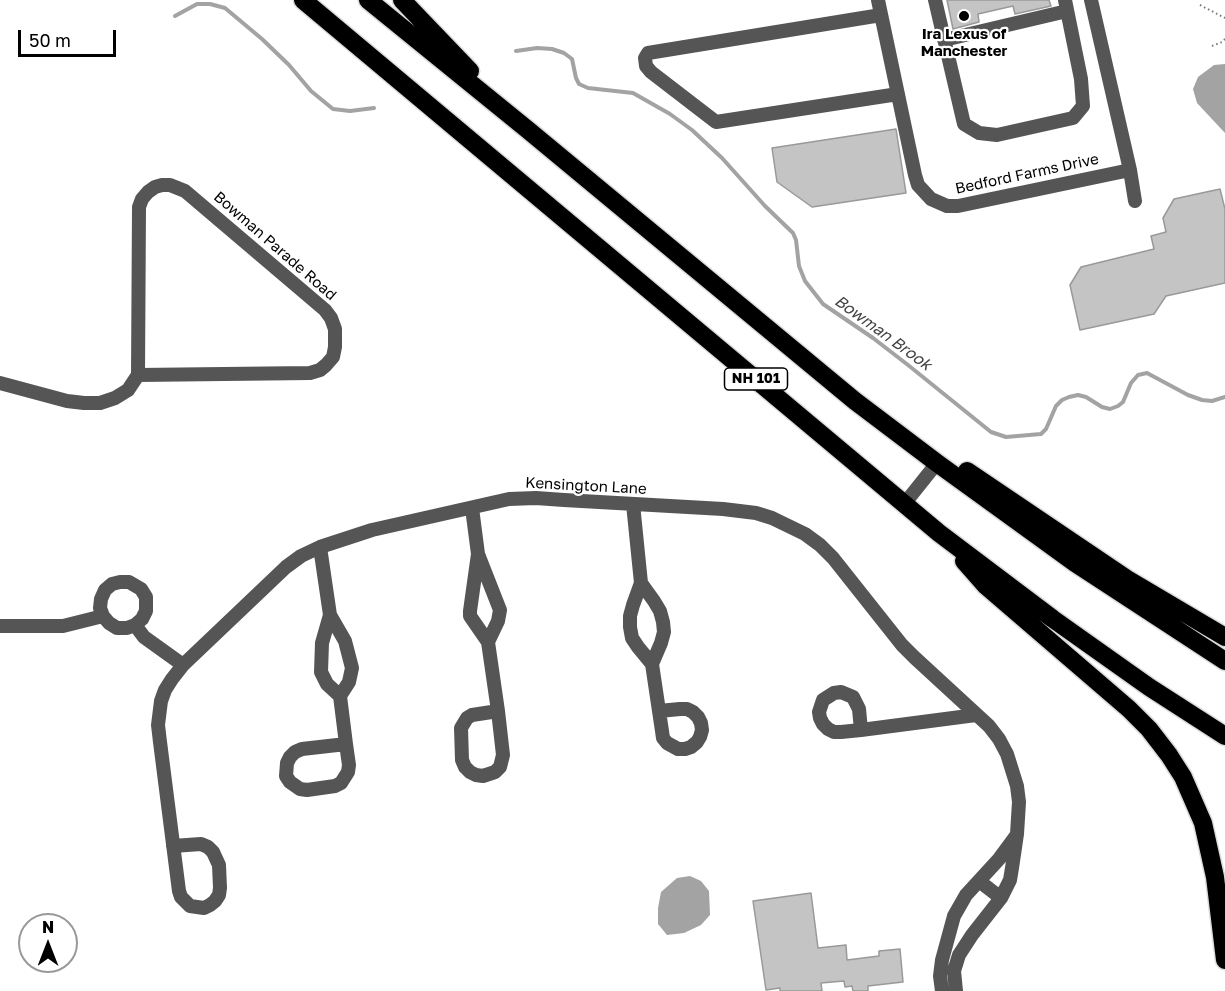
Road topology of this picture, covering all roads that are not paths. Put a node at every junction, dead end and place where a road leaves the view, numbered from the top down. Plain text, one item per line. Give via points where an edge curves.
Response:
1 (303, 0) edge
2 (368, 0) edge
3 (402, 0) edge
4 (878, 0) edge
5 (935, 0) edge
6 (1091, 0) edge
7 (1066, 5) edge
8 (881, 15) junction
9 (944, 40) junction
10 (898, 94) junction
11 (528, 130) junction
12 (1130, 170) junction
13 (1135, 201) dead end
14 (138, 375) junction
15 (0, 383) edge
16 (855, 401) junction
17 (937, 463) junction
18 (905, 503) junction
19 (633, 504) junction
20 (472, 508) junction
21 (939, 532) junction
22 (320, 547) junction
23 (478, 554) junction
24 (641, 583) junction
25 (330, 615) junction
26 (103, 616) junction
27 (135, 625) junction
28 (0, 626) edge
29 (1225, 637) edge
30 (488, 642) junction
31 (1225, 661) edge
32 (652, 664) junction
33 (183, 665) junction
34 (340, 696) junction
35 (498, 711) junction
36 (659, 711) dead end
37 (976, 715) junction
38 (861, 730) dead end
39 (1225, 736) edge
40 (346, 744) junction
41 (1017, 834) junction
42 (173, 846) junction
43 (980, 880) junction
44 (1001, 898) junction
45 (1225, 960) edge
46 (942, 991) edge
47 (956, 991) edge

1 - 18 highway, NH 101
2 - 11 highway, NH 101
3 - 11 highway
4 - 8 street, Bedford Farms Drive
5 - 9 street
6 - 12 street
7 - 9 street
7 - 9 street via 1082,79 1083,106 1073,118 997,135 980,134 964,124
8 - 10 street, Bedford Farms Drive
8 - 10 street via 648,53 646,66 716,122
10 - 12 street, Bedford Farms Drive via 918,185 931,199 947,206
11 - 16 highway, NH 101
12 - 13 street
14 - 14 street, Bowman Parade Road via 139,207 147,192 162,185 185,191 325,310 335,328 333,357 320,370 309,373
14 - 15 street via 128,390 100,403 67,401
16 - 17 highway, NH 101
16 - 29 highway via 902,427 1127,579
17 - 18 street
17 - 31 highway, NH 101 via 1075,563
18 - 21 highway, NH 101
19 - 20 street, Kensington Lane via 536,498 509,499
19 - 24 street
19 - 37 street, Kensington Lane via 756,513 805,534 833,558 902,645
20 - 22 street, Kensington Lane via 372,530
20 - 23 street
21 - 39 highway, NH 101 via 1063,626
21 - 45 highway via 986,586 1129,709 1169,755 1203,823 1215,878
22 - 25 street
22 - 33 street, Kensington Lane via 286,567
23 - 30 street via 470,616
23 - 30 street via 500,610
24 - 32 street via 663,622 664,632
24 - 32 street via 630,627 632,638
25 - 34 street via 345,641 352,668
25 - 34 street via 322,643 321,672
26 - 27 street via 117,627
26 - 27 street via 100,603 105,590 116,582 129,582 141,589 147,602 144,615
26 - 28 street via 54,627
27 - 33 street via 144,637
30 - 35 street
32 - 36 street
33 - 42 street, Kensington Lane via 165,690 158,725
34 - 40 street
35 - 35 street via 502,761 495,772 476,775 462,760 461,728 472,715
37 - 38 street
37 - 41 street, Kensington Lane via 999,739 1013,770 1019,802
40 - 40 street via 348,772 341,783 307,790 290,782 285,769 296,752
41 - 43 street
41 - 44 street, Kensington Lane via 1011,874
42 - 42 street, Kensington Lane via 181,897 190,906 210,905 220,888 219,865 213,852 201,844
43 - 44 street
43 - 46 street via 954,916 942,960
44 - 47 street, Kensington Lane via 958,955 954,971

